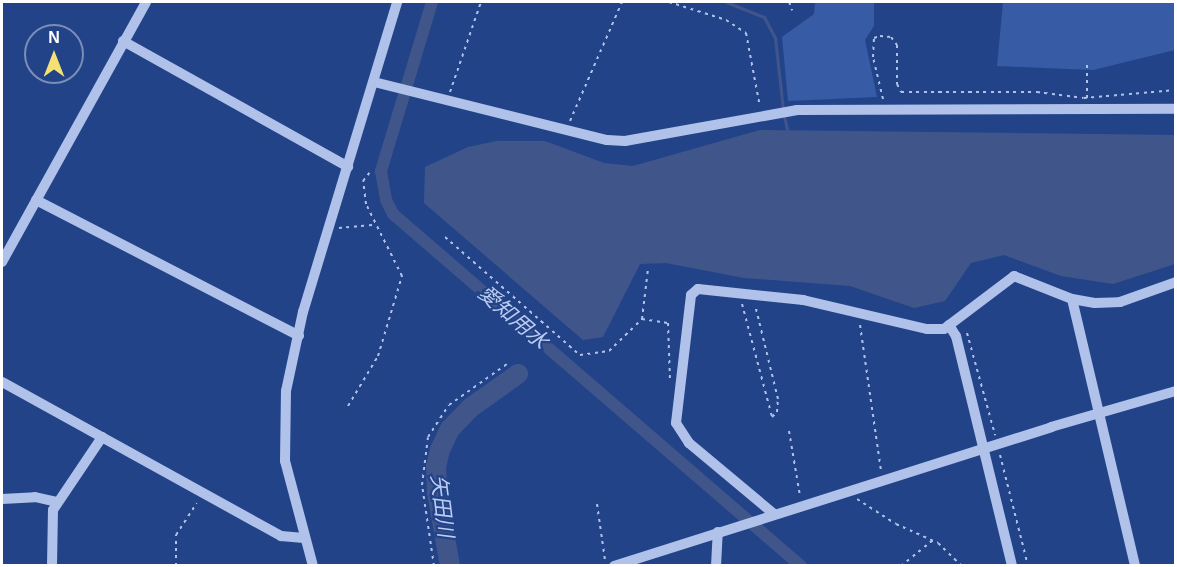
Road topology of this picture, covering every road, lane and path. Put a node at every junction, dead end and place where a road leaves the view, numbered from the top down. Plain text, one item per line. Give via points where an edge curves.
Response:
1 (146, 2) edge
2 (396, 2) edge
3 (481, 2) edge
4 (622, 2) edge
5 (669, 2) edge
6 (789, 2) edge
7 (792, 10) dead end
8 (123, 41) junction
9 (1087, 65) dead end
10 (374, 81) junction
11 (1176, 90) edge
12 (1087, 98) junction
13 (447, 100) junction
14 (1176, 109) edge
15 (1086, 110) junction
16 (882, 111) junction
17 (760, 114) junction
18 (567, 130) junction
19 (348, 167) junction
20 (370, 172) dead end
21 (36, 200) junction
22 (328, 225) junction
23 (375, 225) junction
24 (445, 237) dead end
25 (2, 262) edge
26 (648, 269) dead end
27 (1176, 282) edge
28 (739, 293) junction
29 (753, 294) junction
30 (1072, 299) junction
31 (859, 312) junction
32 (642, 319) junction
33 (949, 325) junction
34 (299, 336) junction
35 (507, 364) dead end
36 (2, 382) edge
37 (670, 384) dead end
38 (1176, 391) edge
39 (348, 406) dead end
40 (1098, 412) junction
41 (789, 431) dead end
42 (102, 437) junction
43 (983, 448) junction
44 (883, 480) junction
45 (851, 490) junction
46 (204, 493) junction
47 (2, 499) edge
48 (56, 502) junction
49 (597, 504) dead end
50 (802, 505) junction
51 (768, 516) junction
52 (718, 532) junction
53 (304, 538) junction
54 (933, 540) junction
55 (52, 566) edge
56 (176, 566) edge
57 (313, 566) edge
58 (435, 566) edge
59 (606, 566) edge
60 (614, 566) edge
61 (716, 566) edge
62 (902, 566) edge
63 (962, 566) edge
64 (1012, 566) edge
65 (1135, 566) edge

1 - 8 street
2 - 10 street
3 - 13 path
4 - 18 path
5 - 17 path via 726,20 746,33
6 - 7 path
8 - 19 street
8 - 21 street
9 - 12 path
10 - 13 street
10 - 19 street
11 - 12 path
12 - 15 path
12 - 16 path via 1037,92 901,92 897,84 897,45 891,37 880,36 874,38 873,57
13 - 18 street
14 - 15 street
15 - 16 street
16 - 17 street via 797,110
17 - 18 street via 625,141
19 - 22 street
20 - 23 path via 365,175 364,192
21 - 25 street
21 - 34 street
22 - 23 path via 343,229
22 - 34 street
23 - 39 path via 385,237 402,276 378,356
24 - 32 path via 580,355 609,351
26 - 32 path
27 - 30 street via 1120,302
28 - 29 street
28 - 29 path via 772,417 777,412 778,399
28 - 51 street via 698,289 691,295 676,423 689,443
29 - 31 street
30 - 33 street via 1014,276
30 - 40 street
31 - 33 street via 927,328 944,329
31 - 44 path
32 - 37 path via 668,323 670,327
33 - 43 street via 956,336
34 - 53 street via 286,391 284,437 290,485
35 - 58 path via 449,405 428,437 422,485
36 - 42 street
38 - 40 street
40 - 43 street
40 - 65 street
41 - 50 path
42 - 46 street
42 - 48 street
43 - 44 street
43 - 64 street
44 - 45 street
45 - 50 street
45 - 54 path via 868,509
46 - 53 street via 281,536
46 - 56 path via 176,535
47 - 48 street via 35,497
48 - 55 street via 50,523
49 - 59 path
50 - 51 street
51 - 52 street
52 - 60 street
52 - 61 street
53 - 57 street
54 - 62 path
54 - 63 path

